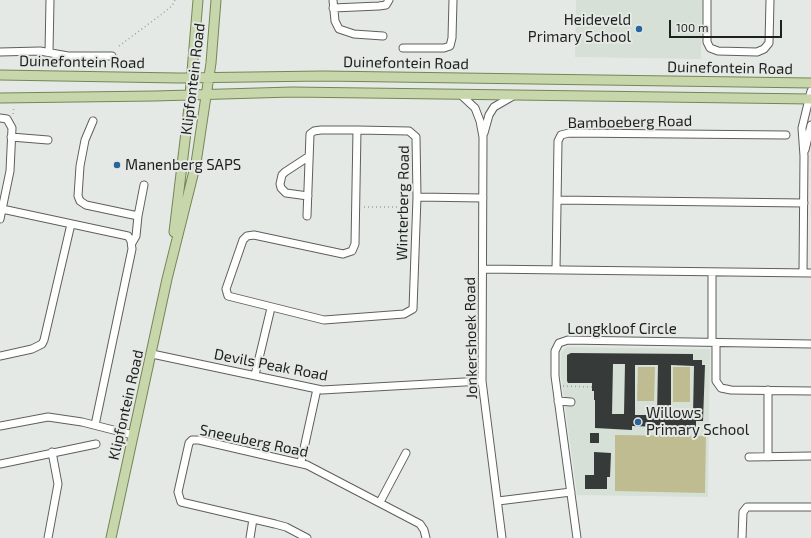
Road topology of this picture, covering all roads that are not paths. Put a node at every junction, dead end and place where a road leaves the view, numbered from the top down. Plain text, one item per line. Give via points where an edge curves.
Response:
1 (50, 0) edge
2 (198, 0) edge
3 (216, 0) edge
4 (389, 0) edge
5 (453, 0) edge
6 (707, 0) edge
7 (770, 0) edge
8 (333, 4) edge
9 (383, 36) dead end
10 (403, 48) dead end
11 (0, 52) edge
12 (49, 52) junction
13 (112, 56) dead end
14 (0, 75) edge
15 (209, 77) junction
16 (191, 78) junction
17 (811, 83) edge
18 (207, 94) junction
19 (190, 95) junction
20 (461, 95) junction
21 (513, 96) junction
22 (810, 96) edge
23 (0, 98) edge
24 (0, 118) edge
25 (93, 121) dead end
26 (811, 126) edge
27 (357, 130) junction
28 (786, 135) dead end
29 (483, 136) junction
30 (12, 137) junction
31 (48, 140) dead end
32 (804, 156) junction
33 (308, 157) junction
34 (144, 185) dead end
35 (308, 196) junction
36 (417, 197) junction
37 (483, 198) junction
38 (557, 200) junction
39 (804, 203) junction
40 (2, 209) junction
41 (138, 216) junction
42 (307, 216) dead end
43 (0, 219) edge
44 (72, 224) junction
45 (132, 243) junction
46 (483, 269) junction
47 (556, 270) junction
48 (712, 272) junction
49 (803, 273) junction
50 (811, 273) edge
51 (167, 279) junction
52 (271, 308) junction
53 (714, 342) junction
54 (811, 344) edge
55 (152, 354) junction
56 (0, 356) edge
57 (255, 375) junction
58 (482, 381) junction
59 (317, 389) junction
60 (768, 390) junction
61 (811, 391) edge
62 (558, 401) junction
63 (571, 402) dead end
64 (95, 425) junction
65 (0, 426) edge
66 (133, 435) junction
67 (96, 444) dead end
68 (52, 452) junction
69 (406, 453) dead end
70 (811, 456) edge
71 (749, 457) dead end
72 (768, 457) junction
73 (301, 462) junction
74 (0, 464) edge
75 (571, 492) junction
76 (498, 501) junction
77 (380, 502) junction
78 (811, 507) edge
79 (254, 519) junction
80 (48, 538) edge
81 (111, 538) edge
82 (250, 538) edge
83 (307, 538) edge
84 (426, 538) edge
85 (502, 538) edge
86 (577, 538) edge
87 (742, 538) edge

1 - 12 street
2 - 16 main road, Klipfontein Road
3 - 15 main road, Klipfontein Road
4 - 8 street via 386,5 379,6
5 - 10 street via 450,46
6 - 7 street via 707,42 710,48 718,51 757,52 769,43
8 - 9 street via 335,21 339,29 346,33
11 - 12 street
12 - 13 street via 68,56
14 - 16 main road, Duinefontein Road
15 - 16 main road, Duinefontein Road
15 - 17 main road, Duinefontein Road via 346,76
15 - 18 main road, Klipfontein Road
16 - 19 main road, Klipfontein Road
18 - 19 main road, Duinefontein Road
18 - 20 main road, Duinefontein Road via 292,92
18 - 51 main road, Klipfontein Road via 195,168
19 - 23 main road, Duinefontein Road
19 - 51 main road, Klipfontein Road
20 - 21 main road, Duinefontein Road
20 - 29 street, Jonkershoek Road via 475,108
21 - 22 main road, Duinefontein Road
21 - 29 street, Jonkershoek Road via 490,112
22 - 32 street via 802,128
24 - 30 street via 10,121
25 - 41 street via 85,140 80,166 80,201 86,205
26 - 32 street
27 - 33 street via 314,131 310,134
27 - 36 street, Winterberg Road via 409,131 415,134
27 - 52 street, Winterberg Road via 355,244 352,251 343,254 254,235 243,240 226,293 228,296
28 - 38 street, Bamboeberg Road via 564,134 558,141
29 - 37 street, Jonkershoek Road
30 - 31 street
30 - 40 street via 10,171
32 - 39 street
33 - 35 street
33 - 35 street via 285,172 280,184 286,192
34 - 41 street
35 - 42 street
36 - 37 street
36 - 52 street, Winterberg Road via 414,305 411,312 332,320
37 - 46 street, Jonkershoek Road
38 - 39 street
38 - 47 street, Bamboeberg Road
39 - 49 street
40 - 43 street
40 - 44 street
41 - 45 street via 136,236
44 - 45 street via 128,236
44 - 56 street via 42,344 32,349
45 - 64 street
46 - 47 street
46 - 58 street, Jonkershoek Road
47 - 48 street
48 - 49 street
48 - 53 street
49 - 50 street
51 - 55 main road, Klipfontein Road
52 - 57 street
53 - 54 street, Longkloof Circle
53 - 60 street via 719,385 731,390
53 - 62 street, Longkloof Circle via 562,341 555,351
55 - 57 street, Devils Peak Road
55 - 66 main road, Klipfontein Road
57 - 59 street, Devils Peak Road
58 - 59 street, Devils Peak Road
58 - 76 street, Jonkershoek Road
59 - 73 street
60 - 61 street
60 - 72 street
62 - 63 street
62 - 75 street, Longkloof Circle
64 - 65 street via 48,417
64 - 66 street
66 - 81 main road, Klipfontein Road
67 - 68 street
68 - 74 street
68 - 80 street via 58,484
69 - 77 street
70 - 72 street
71 - 72 street
73 - 77 street, Sneeuberg Road
73 - 79 street, Sneeuberg Road via 198,440 189,443 178,492 179,500 185,504
75 - 76 street
75 - 86 street, Longkloof Circle
76 - 85 street, Jonkershoek Road
77 - 84 street, Sneeuberg Road via 420,524
78 - 87 street via 747,507 743,512
79 - 82 street
79 - 83 street, Sneeuberg Road via 286,527

